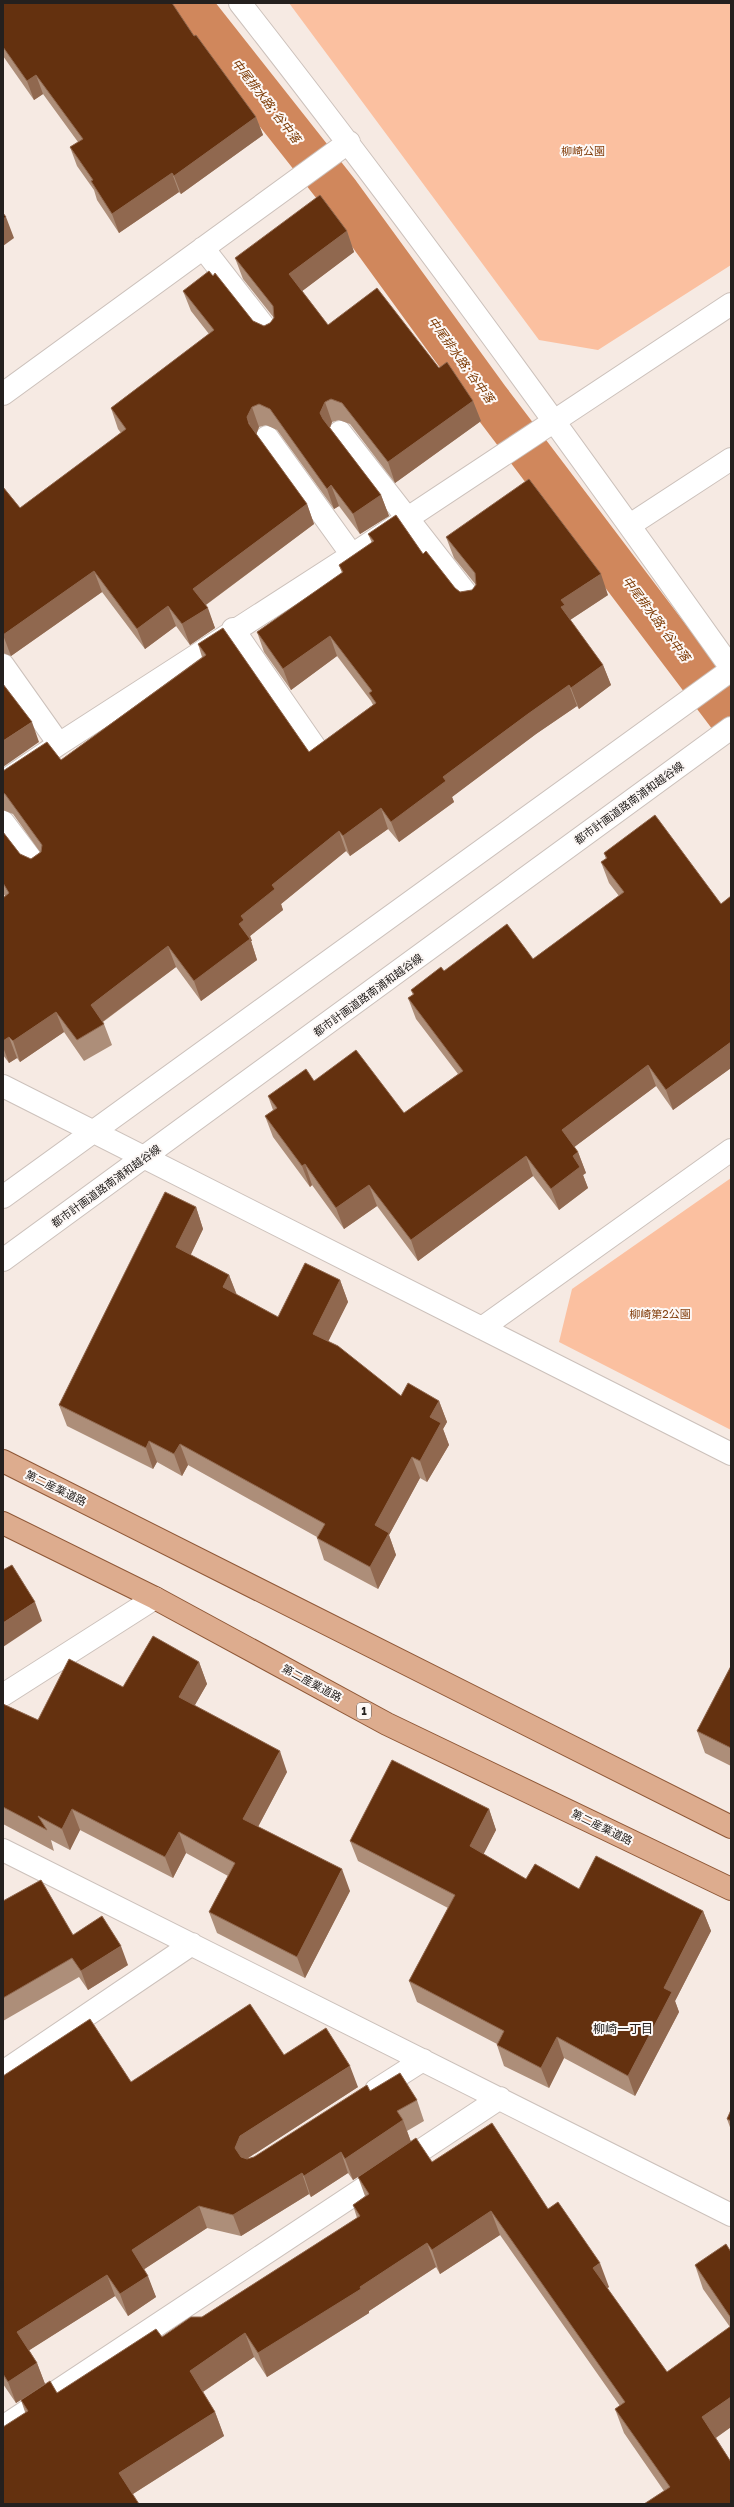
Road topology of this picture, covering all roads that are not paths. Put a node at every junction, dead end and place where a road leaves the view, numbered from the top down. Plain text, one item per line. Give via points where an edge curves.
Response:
1 (240, 3) edge
2 (349, 142) junction
3 (203, 248) junction
4 (731, 304) edge
5 (270, 334) edge
6 (3, 394) edge
7 (554, 419) junction
8 (340, 432) dead end
9 (267, 437) dead end
10 (731, 459) edge
11 (408, 517) junction
12 (630, 525) junction
13 (352, 555) junction
14 (472, 601) edge
15 (233, 629) junction
16 (3, 665) edge
17 (727, 672) edge
18 (724, 734) edge
19 (59, 744) junction
20 (317, 750) edge
21 (3, 782) edge
22 (3, 822) edge
23 (38, 867) edge
24 (3, 1086) edge
25 (95, 1132) junction
26 (731, 1150) edge
27 (146, 1158) junction
28 (3, 1197) edge
29 (3, 1260) edge
30 (482, 1328) junction
31 (731, 1454) edge
32 (3, 1462) edge
33 (3, 1523) edge
34 (155, 1598) junction
35 (3, 1695) edge
36 (731, 1827) edge
37 (3, 1850) edge
38 (731, 1888) edge
39 (192, 1944) junction
40 (423, 2060) junction
41 (3, 2072) edge
42 (500, 2098) junction
43 (356, 2103) edge
44 (731, 2215) edge
45 (3, 2427) edge

1 - 2 street
2 - 3 street
2 - 7 street
3 - 5 street
3 - 6 street
4 - 7 street
7 - 11 street
7 - 12 street
8 - 11 street
9 - 13 street
10 - 12 street
11 - 13 street
11 - 14 street
12 - 17 street
13 - 15 street
15 - 19 street
15 - 20 street
16 - 19 street
17 - 25 street
18 - 27 street, 都市計画道路南浦和越谷線
19 - 21 street
22 - 23 street
24 - 25 street
25 - 27 street
25 - 28 street
26 - 30 street
27 - 29 street, 都市計画道路南浦和越谷線
27 - 30 street
30 - 31 street
32 - 36 main road, 第二産業道路
33 - 34 main road, 第二産業道路 / 1
34 - 35 street
34 - 38 main road, 第二産業道路 / 1 via 387,1724
37 - 39 street
39 - 40 street
39 - 41 street
40 - 42 street
40 - 43 street
42 - 44 street
42 - 45 street

